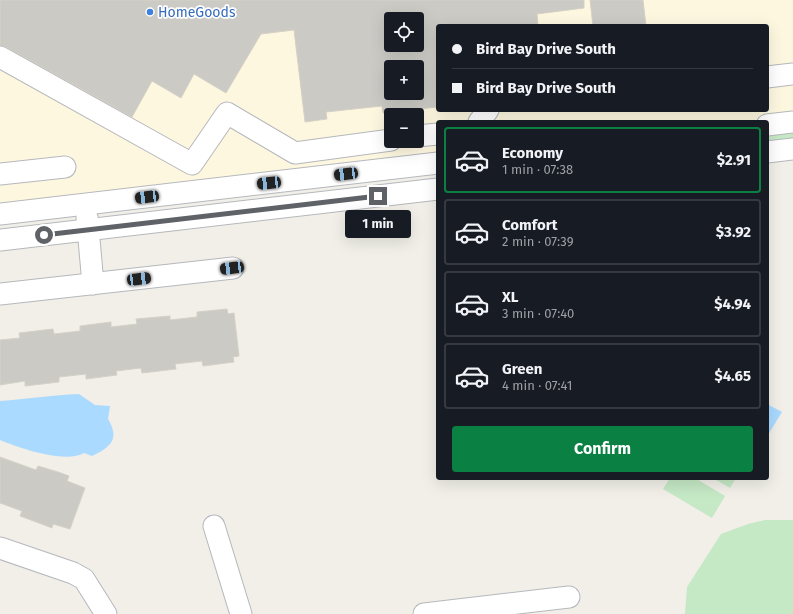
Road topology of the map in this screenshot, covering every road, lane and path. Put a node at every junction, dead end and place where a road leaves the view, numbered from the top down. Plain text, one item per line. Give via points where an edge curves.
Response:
1 (0, 57) edge
2 (793, 74) edge
3 (769, 77) edge
4 (793, 122) edge
5 (769, 125) edge
6 (436, 134) edge
7 (424, 135) edge
8 (384, 141) edge
9 (793, 149) edge
10 (769, 152) edge
11 (436, 163) edge
12 (64, 167) dead end
13 (0, 174) edge
14 (254, 184) junction
15 (436, 189) edge
16 (85, 204) junction
17 (257, 210) junction
18 (0, 214) edge
19 (89, 230) junction
20 (0, 240) edge
21 (232, 268) dead end
22 (93, 284) junction
23 (0, 294) edge
24 (214, 526) dead end
25 (0, 548) edge
26 (569, 597) dead end
27 (106, 614) edge
28 (241, 614) edge
29 (424, 614) edge

1 - 8 street via 192,164 227,113 295,153
2 - 3 street
4 - 5 street
6 - 7 street
9 - 10 street
11 - 14 street
12 - 13 street
14 - 16 street
14 - 17 street
15 - 17 street
16 - 18 street
16 - 19 street
17 - 19 street
19 - 20 street
19 - 22 street
21 - 22 street
22 - 23 street
24 - 28 street
25 - 27 street via 84,579
26 - 29 street

